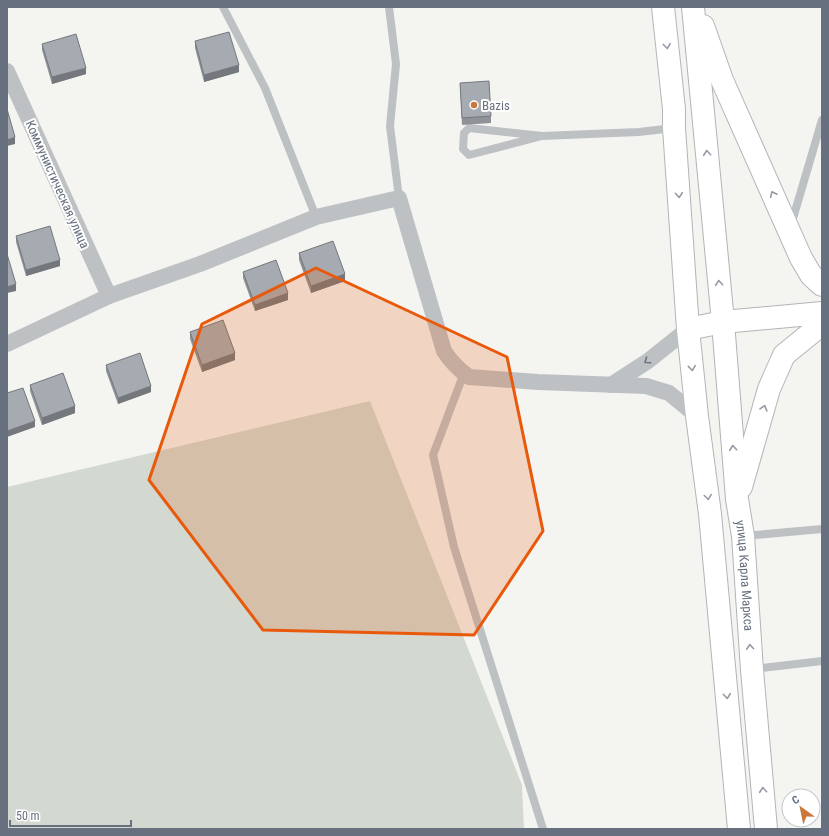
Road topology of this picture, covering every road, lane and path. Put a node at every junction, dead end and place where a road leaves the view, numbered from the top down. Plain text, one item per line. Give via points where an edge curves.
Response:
1 (223, 7) edge
2 (390, 7) edge
3 (662, 7) edge
4 (693, 7) edge
5 (697, 7) edge
6 (7, 71) edge
7 (822, 120) edge
8 (674, 128) junction
9 (542, 136) junction
10 (399, 198) junction
11 (316, 217) junction
12 (790, 230) junction
13 (822, 285) edge
14 (109, 296) junction
15 (822, 313) edge
16 (723, 322) junction
17 (822, 327) edge
18 (688, 329) junction
19 (7, 344) edge
20 (464, 373) junction
21 (611, 385) junction
22 (697, 416) junction
23 (737, 499) junction
24 (822, 529) edge
25 (743, 536) junction
26 (822, 661) edge
27 (752, 670) junction
28 (543, 829) edge
29 (738, 829) edge
30 (766, 829) edge

1 - 11 lane via 265,88
2 - 10 lane via 396,64 390,126
3 -> 8 main road
16 -> 4 main road, улица Карла Маркса
12 -> 5 main road via 722,80
6 - 14 street, Коммунистическая улица
7 - 12 lane
8 - 9 lane
8 -> 18 main road
9 - 9 lane via 469,128 464,133 463,149 469,155
10 - 11 street
10 - 20 street via 444,351 452,363
11 - 14 street via 200,264
12 - 13 main road via 801,258 811,275
14 - 19 street
15 - 16 main road
16 - 18 main road
23 -> 16 main road, улица Карла Маркса
23 -> 17 main road via 769,389 784,355
18 -> 21 street via 648,361
18 -> 22 main road
20 - 21 street via 477,378
20 - 28 lane via 433,455 454,547
21 - 22 street via 646,386 669,393
22 -> 29 main road via 710,514
23 - 25 main road, улица Карла Маркса
24 - 25 lane
27 -> 25 main road, улица Карла Маркса
26 - 27 lane
30 -> 27 main road, улица Карла Маркса

